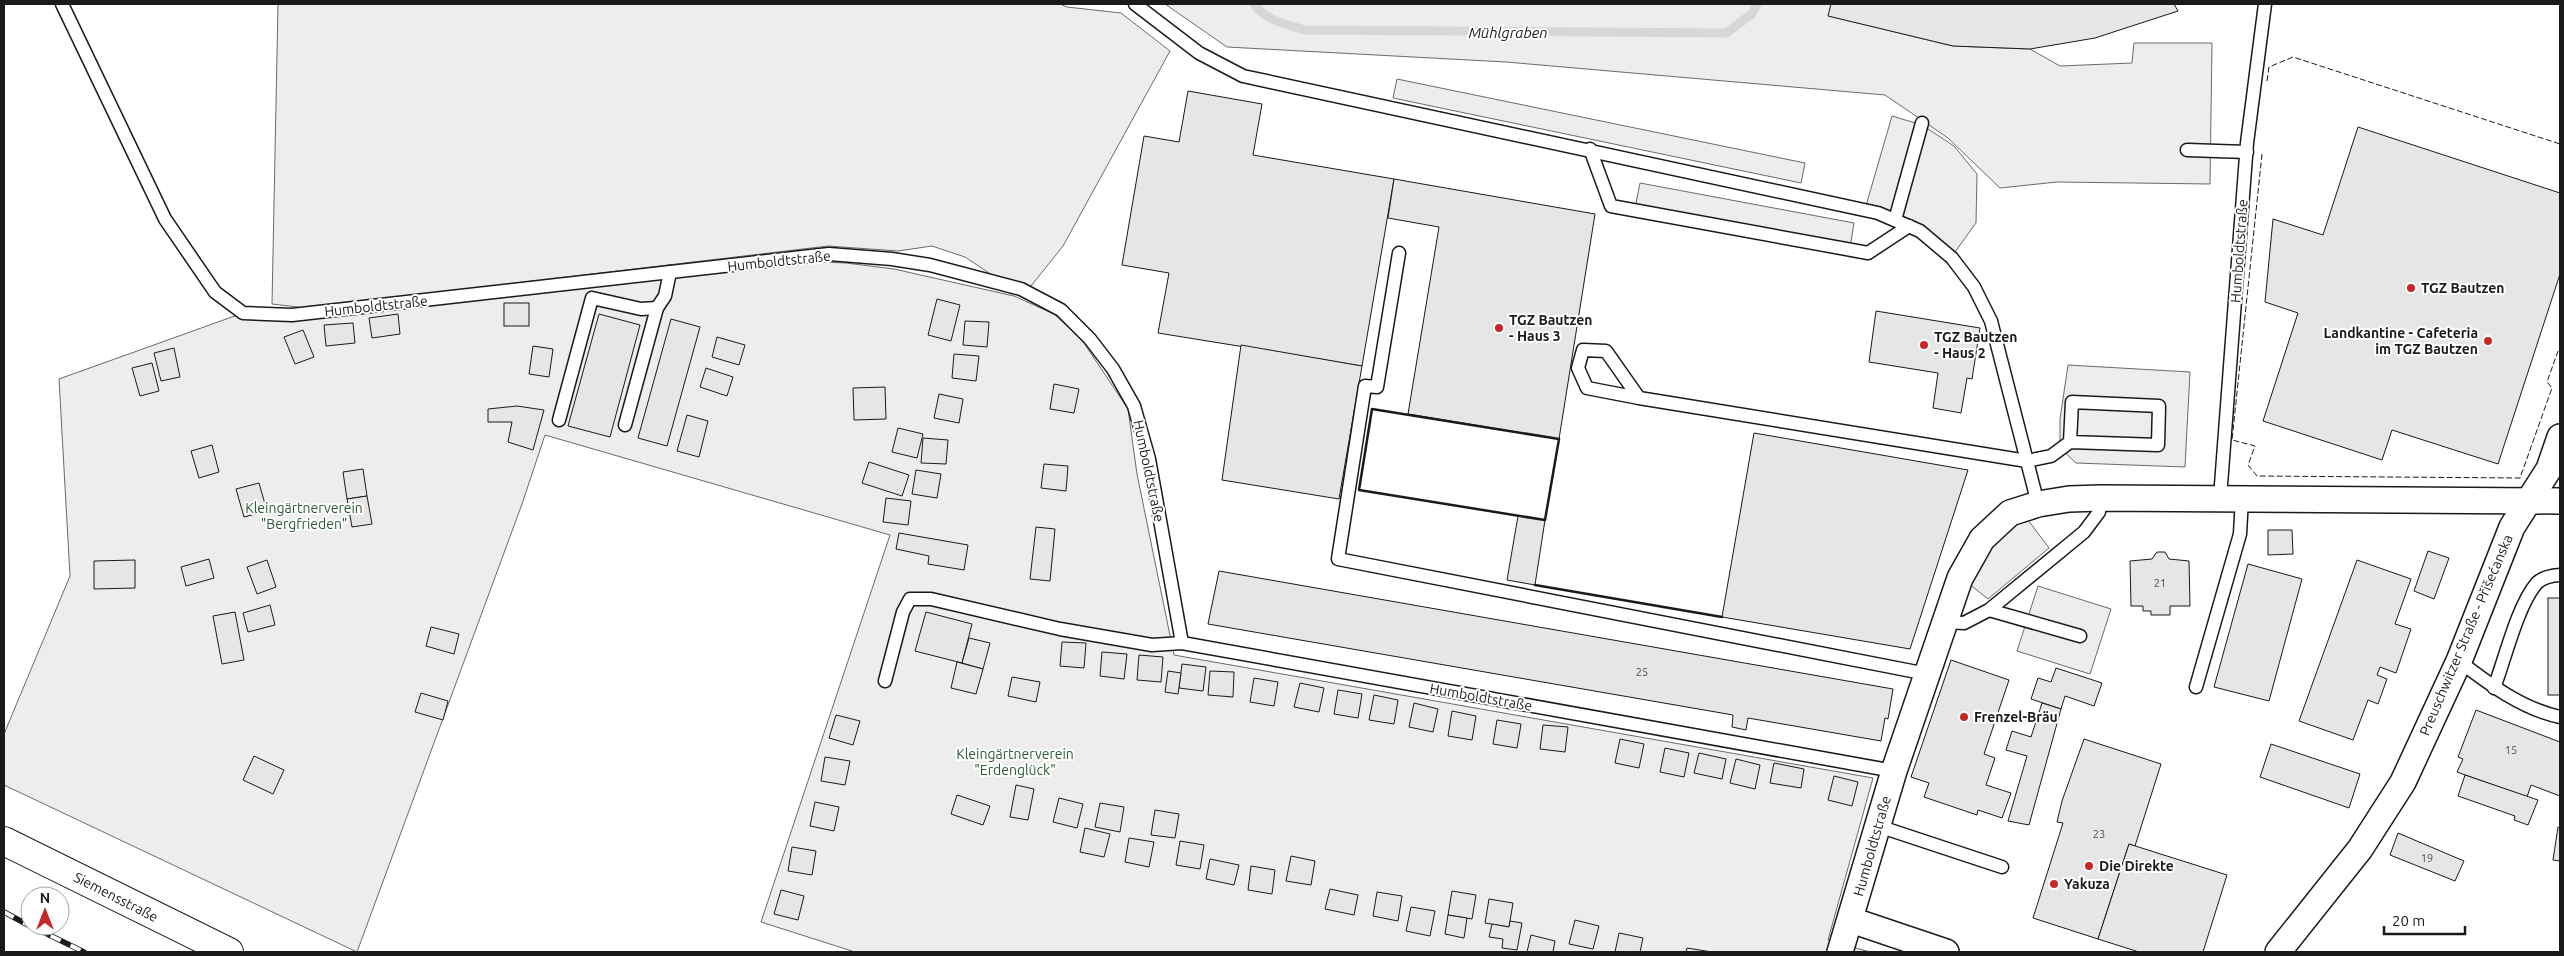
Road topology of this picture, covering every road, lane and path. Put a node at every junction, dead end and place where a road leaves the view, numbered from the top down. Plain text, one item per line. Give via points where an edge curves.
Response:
1 (62, 4) edge
2 (1134, 4) edge
3 (2265, 4) edge
4 (1922, 123) dead end
5 (1590, 150) junction
6 (2187, 150) dead end
7 (2247, 152) junction
8 (1895, 220) junction
9 (1909, 226) junction
10 (1399, 253) dead end
11 (670, 272) junction
12 (657, 308) junction
13 (1639, 398) junction
14 (559, 420) dead end
15 (626, 424) dead end
16 (2560, 437) edge
17 (2070, 442) junction
18 (2027, 461) junction
19 (2101, 498) junction
20 (2231, 498) junction
21 (2530, 500) junction
22 (2560, 500) edge
23 (2038, 504) junction
24 (2560, 575) edge
25 (1989, 610) junction
26 (1946, 622) junction
27 (2080, 636) dead end
28 (1182, 644) junction
29 (2459, 661) junction
30 (1927, 674) junction
31 (885, 681) dead end
32 (2196, 687) dead end
33 (2494, 688) junction
34 (2560, 718) edge
35 (1894, 771) junction
36 (1878, 826) junction
37 (4, 841) edge
38 (2002, 867) dead end
39 (1851, 920) junction
40 (229, 952) edge
41 (1840, 952) edge
42 (1946, 952) edge
43 (2278, 952) edge

1 - 11 lane, Humboldtstraße via 165,219 215,292 243,313 292,315
2 - 5 lane via 1199,53 1243,76
3 - 7 lane, Humboldtstraße
4 - 8 lane
5 - 8 lane via 1878,213
5 - 9 lane via 1611,206 1868,253
6 - 7 lane
7 - 20 lane, Humboldtstraße
8 - 9 lane
9 - 18 lane via 1920,231 1952,258 1978,295 1991,321
10 - 30 lane via 1377,387 1364,386 1338,559
11 - 12 lane via 665,296
11 - 28 lane, Humboldtstraße via 829,254 892,259 930,265 1022,289 1061,310 1090,339 1113,369 1134,406 1149,458
12 - 14 lane via 641,310 592,298
12 - 15 lane
13 - 13 lane via 1587,388 1578,368 1583,350 1606,351
13 - 18 lane
16 - 21 street, Preuschwitzer Straße - Přišećanska via 2549,469
17 - 17 lane via 2158,445 2159,406 2072,402
17 - 18 lane via 2051,456
18 - 23 lane
19 - 20 street, Humboldtstraße
19 - 23 street, Humboldtstraße
19 - 25 lane via 2099,512 2084,532
20 - 21 street, Humboldtstraße
20 - 32 lane via 2240,534
21 - 22 street, Humboldtstraße
21 - 29 street, Preuschwitzer Straße - Přišećanska via 2512,526
23 - 26 street, Humboldtstraße via 2010,513 1982,539 1960,578
24 - 33 lane via 2537,582 2525,602
25 - 26 lane via 1964,623
25 - 27 lane
26 - 30 street, Humboldtstraße
28 - 31 lane via 1152,645 931,599 910,599 903,612
28 - 35 lane, Humboldtstraße
29 - 33 lane
29 - 43 street, Preuschwitzer Straße - Přišećanska via 2403,782 2360,849
30 - 35 street, Humboldtstraße
33 - 34 lane
35 - 36 street, Humboldtstraße
36 - 38 lane
36 - 39 street, Humboldtstraße
37 - 40 main road, Siemensstraße
39 - 41 street, Humboldtstraße
39 - 42 street

